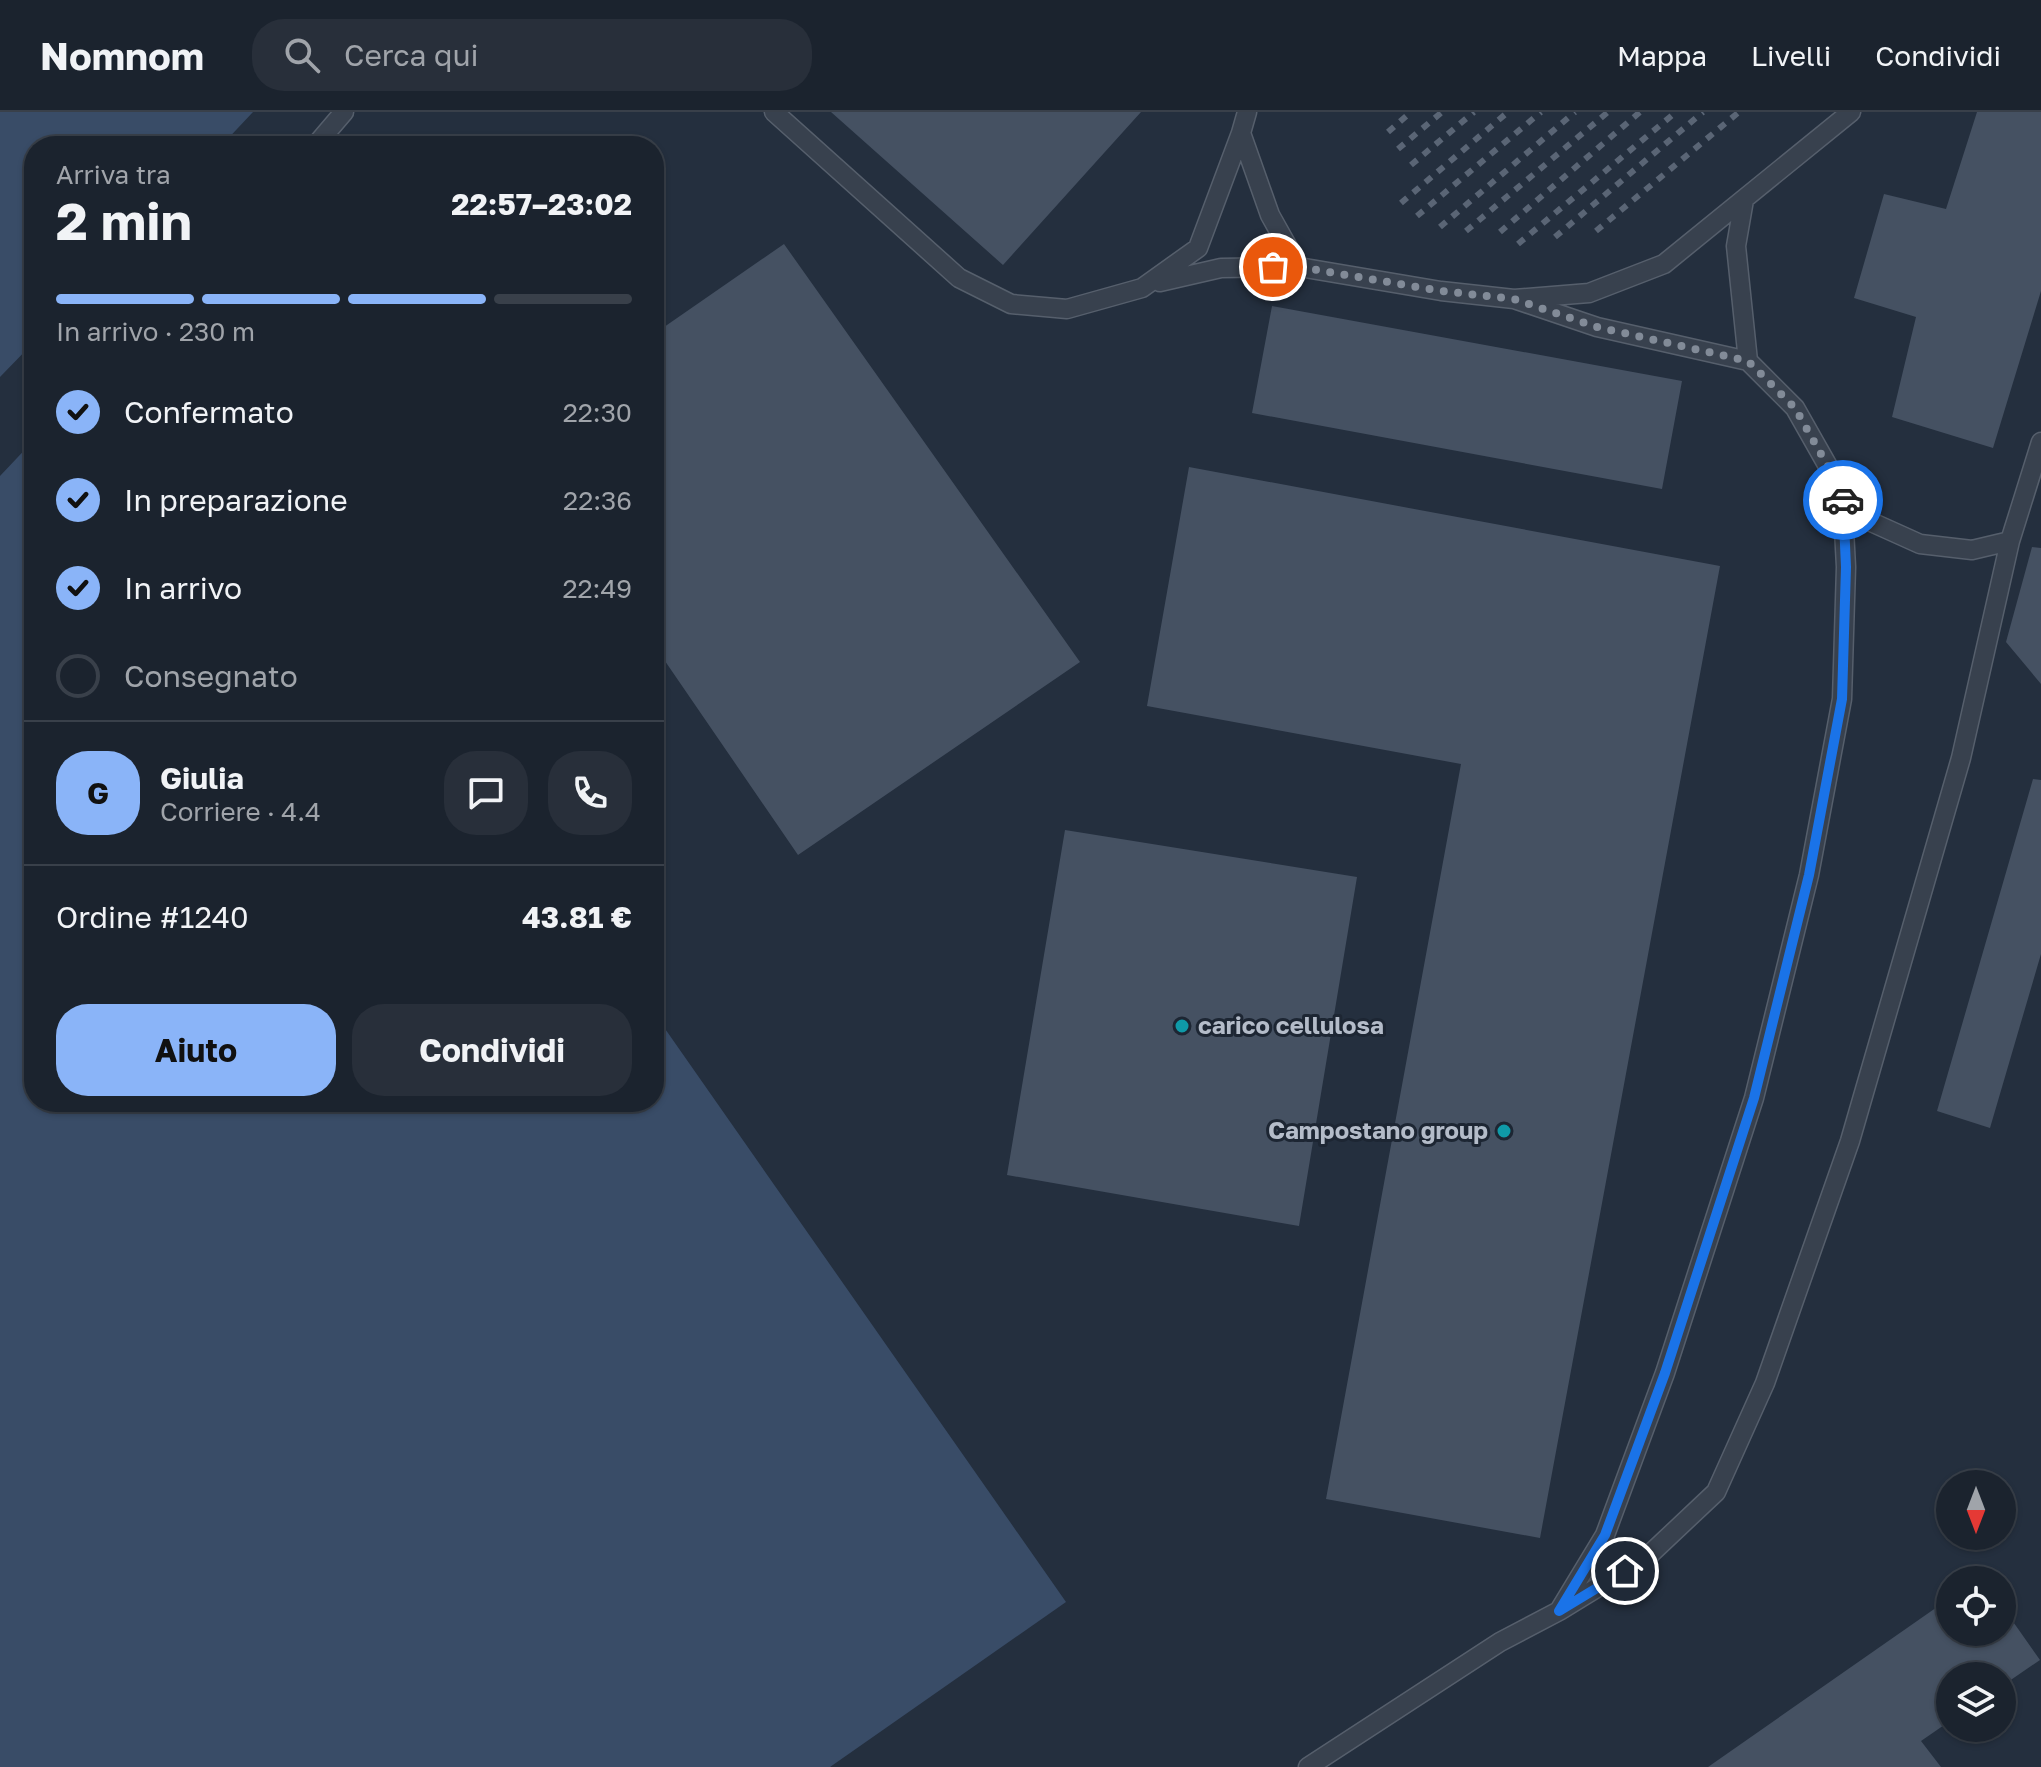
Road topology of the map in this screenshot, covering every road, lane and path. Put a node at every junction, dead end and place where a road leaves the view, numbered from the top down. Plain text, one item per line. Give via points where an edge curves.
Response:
1 (344, 112) edge
2 (774, 112) edge
3 (1247, 112) edge
4 (1851, 112) edge
5 (1241, 133) junction
6 (324, 136) edge
7 (1744, 200) junction
8 (1299, 267) junction
9 (1142, 288) junction
10 (1514, 299) junction
11 (1748, 361) junction
12 (2041, 442) edge
13 (1842, 491) junction
14 (2010, 541) junction
15 (1559, 1611) junction
16 (1308, 1767) edge

1 - 6 lane
2 - 9 lane via 959,278 1011,304 1067,309
3 - 5 lane
4 - 7 lane
5 - 8 lane via 1270,215
5 - 9 lane via 1198,248
7 - 10 lane via 1664,264 1589,293
7 - 11 lane via 1736,246
8 - 9 lane via 1221,268
8 - 10 lane
10 - 11 lane via 1597,327
11 - 13 lane via 1795,408
12 - 14 lane
13 - 14 lane via 1869,521 1920,544 1972,550
13 - 15 lane via 1842,699 1809,875 1758,1083 1665,1373 1605,1535
14 - 15 lane via 1961,758 1850,1141 1765,1383 1716,1492 1647,1557
15 - 16 lane via 1500,1642

